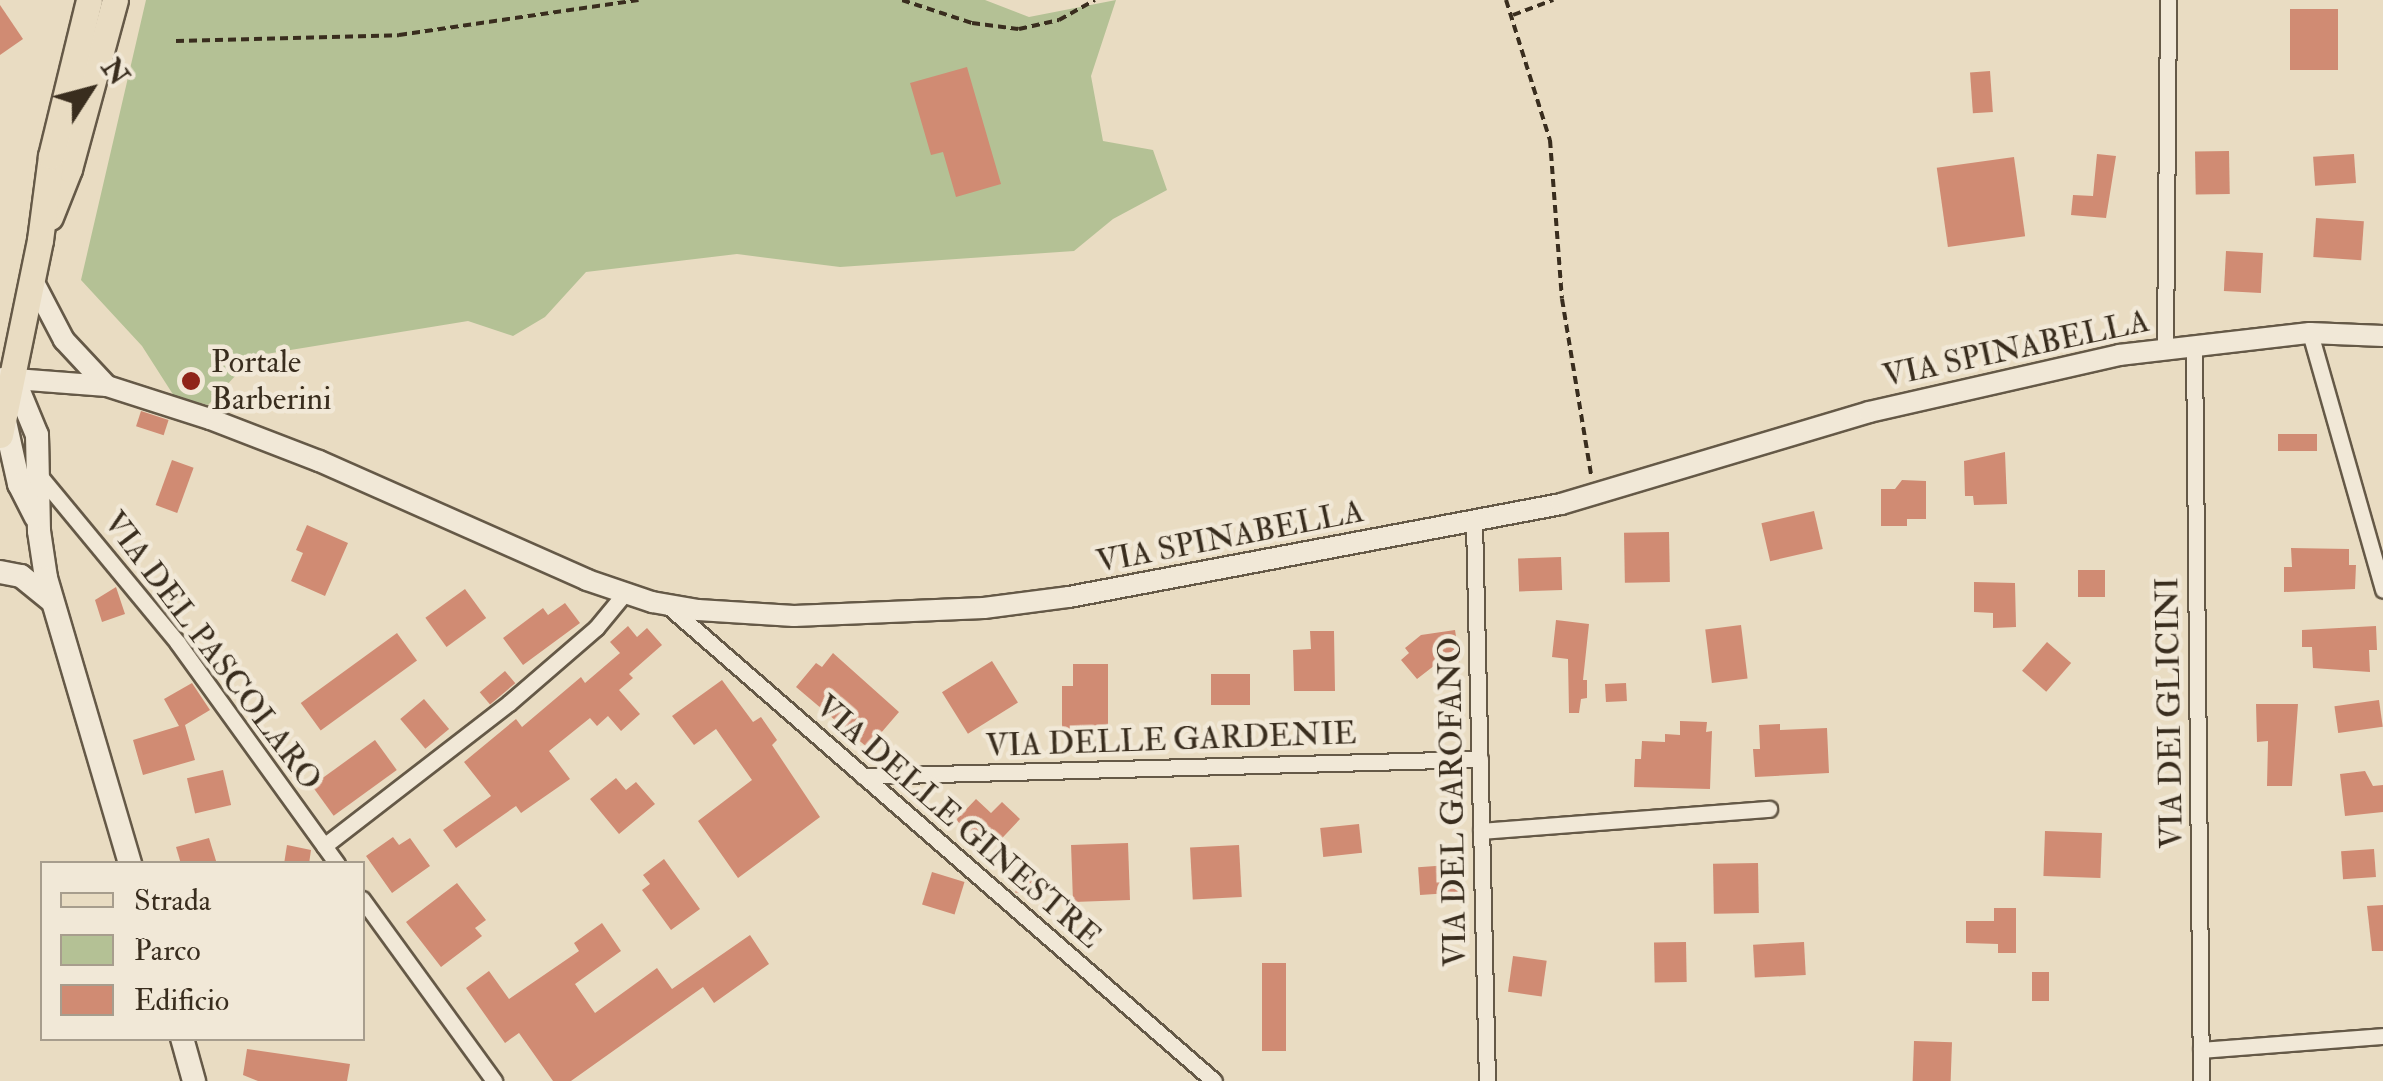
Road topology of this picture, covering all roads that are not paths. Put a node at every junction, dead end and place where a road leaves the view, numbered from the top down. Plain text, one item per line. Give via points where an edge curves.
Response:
1 (89, 0) edge
2 (115, 0) edge
3 (2168, 0) edge
4 (40, 240) junction
5 (31, 276) junction
6 (2310, 333) junction
7 (2383, 336) edge
8 (2194, 344) junction
9 (2165, 348) junction
10 (6, 378) edge
11 (107, 386) junction
12 (2, 426) edge
13 (40, 474) junction
14 (39, 522) junction
15 (1474, 522) junction
16 (0, 572) edge
17 (2383, 590) edge
18 (625, 593) junction
19 (54, 603) junction
20 (667, 605) junction
21 (1480, 758) junction
22 (863, 776) junction
23 (1769, 809) dead end
24 (1481, 831) junction
25 (324, 846) junction
26 (129, 861) edge
27 (335, 861) edge
28 (365, 903) edge
29 (2383, 1036) edge
30 (183, 1041) edge
31 (2201, 1050) junction
32 (194, 1081) edge
33 (494, 1081) edge
34 (1214, 1081) edge
35 (1487, 1081) edge
36 (2201, 1081) edge

1 - 4 main road via 50,156
2 - 4 main road via 69,169
3 - 9 street
4 - 5 main road
5 - 10 main road
5 - 11 street, VIA SPINABELLA via 64,340
6 - 7 street, VIA SPINABELLA
6 - 8 street, VIA SPINABELLA
6 - 17 street
8 - 9 street, VIA SPINABELLA
8 - 31 street, VIA DEI GLICINI
9 - 15 street, VIA SPINABELLA via 1869,412 1594,496
10 - 11 street, VIA SPINABELLA
10 - 12 main road
10 - 13 main road via 34,422
11 - 18 street, VIA SPINABELLA via 279,444
12 - 14 main road
13 - 14 main road
13 - 25 street, VIA DEL PASCOLARO via 187,656
14 - 19 main road
15 - 20 street, VIA SPINABELLA via 1015,606 794,616
15 - 21 street, VIA DEL GAROFANO
16 - 19 main road via 21,576
18 - 20 street, VIA SPINABELLA
18 - 25 street via 604,621 510,702
19 - 26 main road
20 - 22 street, VIA DELLE GINESTRE
21 - 22 street, VIA DELLE GARDENIE
21 - 24 street, VIA DEL GAROFANO
22 - 34 street, VIA DELLE GINESTRE
23 - 24 street
24 - 35 street, VIA DEL GAROFANO
25 - 27 street, VIA DEL PASCOLARO
28 - 33 street
29 - 31 street
30 - 32 main road
31 - 36 street, VIA DEI GLICINI

